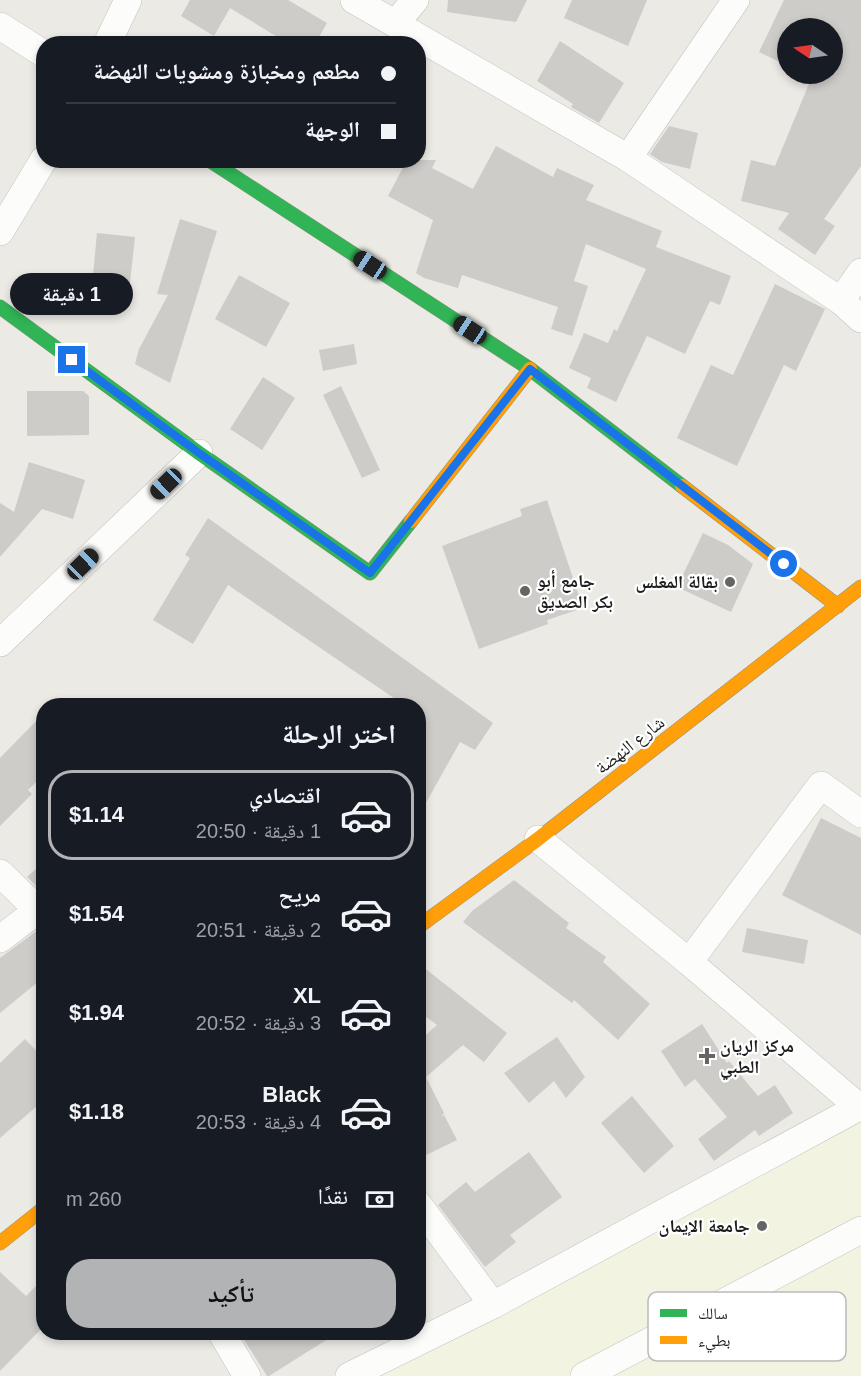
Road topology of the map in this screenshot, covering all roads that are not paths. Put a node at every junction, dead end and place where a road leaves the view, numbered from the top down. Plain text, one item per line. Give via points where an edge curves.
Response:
1 (128, 0) edge
2 (354, 0) edge
3 (416, 0) edge
4 (736, 0) edge
5 (396, 23) junction
6 (0, 26) edge
7 (111, 36) edge
8 (418, 36) edge
9 (426, 41) edge
10 (36, 49) edge
11 (627, 158) junction
12 (39, 168) edge
13 (221, 168) edge
14 (0, 232) edge
15 (861, 272) edge
16 (841, 301) junction
17 (0, 307) edge
18 (861, 319) edge
19 (530, 369) junction
20 (199, 453) junction
21 (861, 587) edge
22 (838, 606) junction
23 (0, 644) edge
24 (861, 814) edge
25 (538, 839) junction
26 (0, 873) edge
27 (36, 908) edge
28 (36, 916) edge
29 (426, 921) edge
30 (0, 939) edge
31 (688, 962) junction
32 (860, 1107) edge
33 (36, 1214) edge
34 (426, 1215) edge
35 (861, 1230) edge
36 (0, 1243) edge
37 (743, 1292) edge
38 (493, 1305) junction
39 (426, 1338) edge
40 (226, 1340) edge
41 (422, 1340) edge
42 (648, 1342) edge
43 (247, 1376) edge
44 (349, 1376) edge
45 (584, 1376) edge

1 - 7 street
2 - 5 street
3 - 5 street
4 - 11 street
5 - 8 street
6 - 10 street
9 - 11 street
11 - 16 street
12 - 14 street
13 - 19 street
15 - 16 street
16 - 18 street
17 - 20 street
19 - 20 street via 370,573
19 - 22 street
20 - 23 street
21 - 22 street, شارع النهضة
22 - 25 street, شارع النهضة
24 - 31 street via 820,785
25 - 29 street, شارع النهضة
25 - 31 street
26 - 27 street
28 - 30 street
31 - 32 street
32 - 38 street
33 - 36 street
34 - 38 street
35 - 37 street
38 - 39 street
40 - 43 street
41 - 44 street
42 - 45 street

